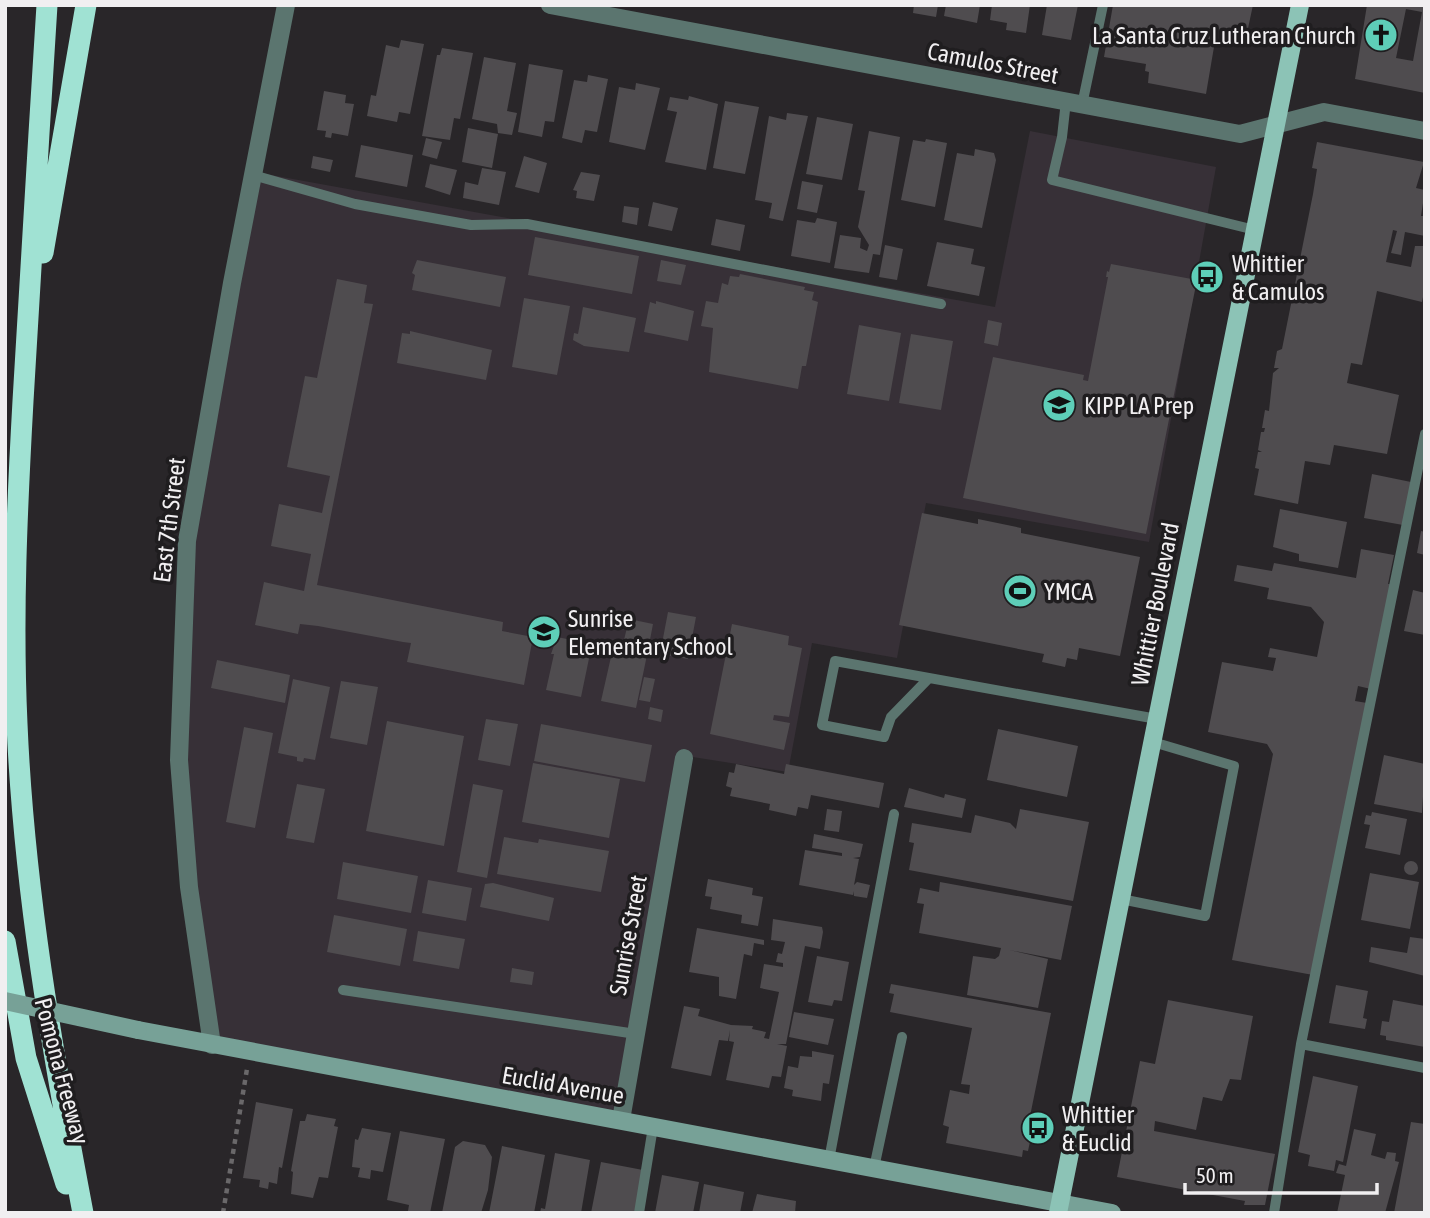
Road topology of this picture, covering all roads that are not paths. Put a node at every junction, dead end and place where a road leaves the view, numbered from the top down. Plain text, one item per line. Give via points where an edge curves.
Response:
1 (47, 5) edge
2 (86, 5) edge
3 (286, 5) edge
4 (550, 5) edge
5 (1103, 5) edge
6 (1300, 5) edge
7 (1074, 103) junction
8 (1276, 124) junction
9 (1425, 131) edge
10 (253, 175) junction
11 (1255, 230) junction
12 (941, 304) dead end
13 (26, 348) junction
14 (1425, 434) edge
15 (929, 678) junction
16 (1157, 719) junction
17 (1153, 742) junction
18 (684, 758) dead end
19 (894, 814) dead end
20 (1121, 899) junction
21 (5, 941) edge
22 (343, 990) dead end
23 (5, 1001) edge
24 (636, 1034) junction
25 (902, 1037) dead end
26 (1301, 1044) junction
27 (212, 1045) junction
28 (1425, 1068) edge
29 (621, 1120) junction
30 (653, 1127) junction
31 (830, 1160) junction
32 (874, 1168) junction
33 (1059, 1208) edge
34 (75, 1213) edge
35 (83, 1213) edge
36 (639, 1213) edge
37 (1112, 1213) edge
38 (1274, 1213) edge

1 - 13 highway
2 - 13 highway
3 - 10 street, East 7th Street
4 - 7 street, Camulos Street
5 - 7 lane
6 - 8 main road, Whittier Boulevard
7 - 8 street, Camulos Street via 1240,134
7 - 11 lane via 1052,180
8 - 9 street, Camulos Street via 1324,112
8 - 11 main road, Whittier Boulevard
10 - 12 lane via 368,206 471,225 527,224
10 - 27 street, East 7th Street via 191,517 180,668 179,760 189,887
11 - 16 main road, Whittier Boulevard
13 - 35 highway via 14,611 20,783 37,950
14 - 26 lane
15 - 15 lane via 835,661 822,725 884,737 891,717
15 - 16 lane
16 - 17 main road, Whittier Boulevard
17 - 20 main road, Whittier Boulevard
17 - 20 lane via 1234,766 1205,916
18 - 24 street, Sunrise Street
19 - 31 lane
20 - 33 main road, Whittier Boulevard
21 - 34 highway, Pomona Freeway via 26,1058
22 - 24 lane
23 - 27 street, Euclid Avenue, bridge
24 - 29 street, Sunrise Street
25 - 32 lane
26 - 28 lane
26 - 38 lane
27 - 29 street, Euclid Avenue
29 - 30 street, Euclid Avenue
30 - 31 street, Euclid Avenue
30 - 36 lane
31 - 32 street, Euclid Avenue
32 - 33 street, Euclid Avenue
33 - 37 street, Euclid Avenue

